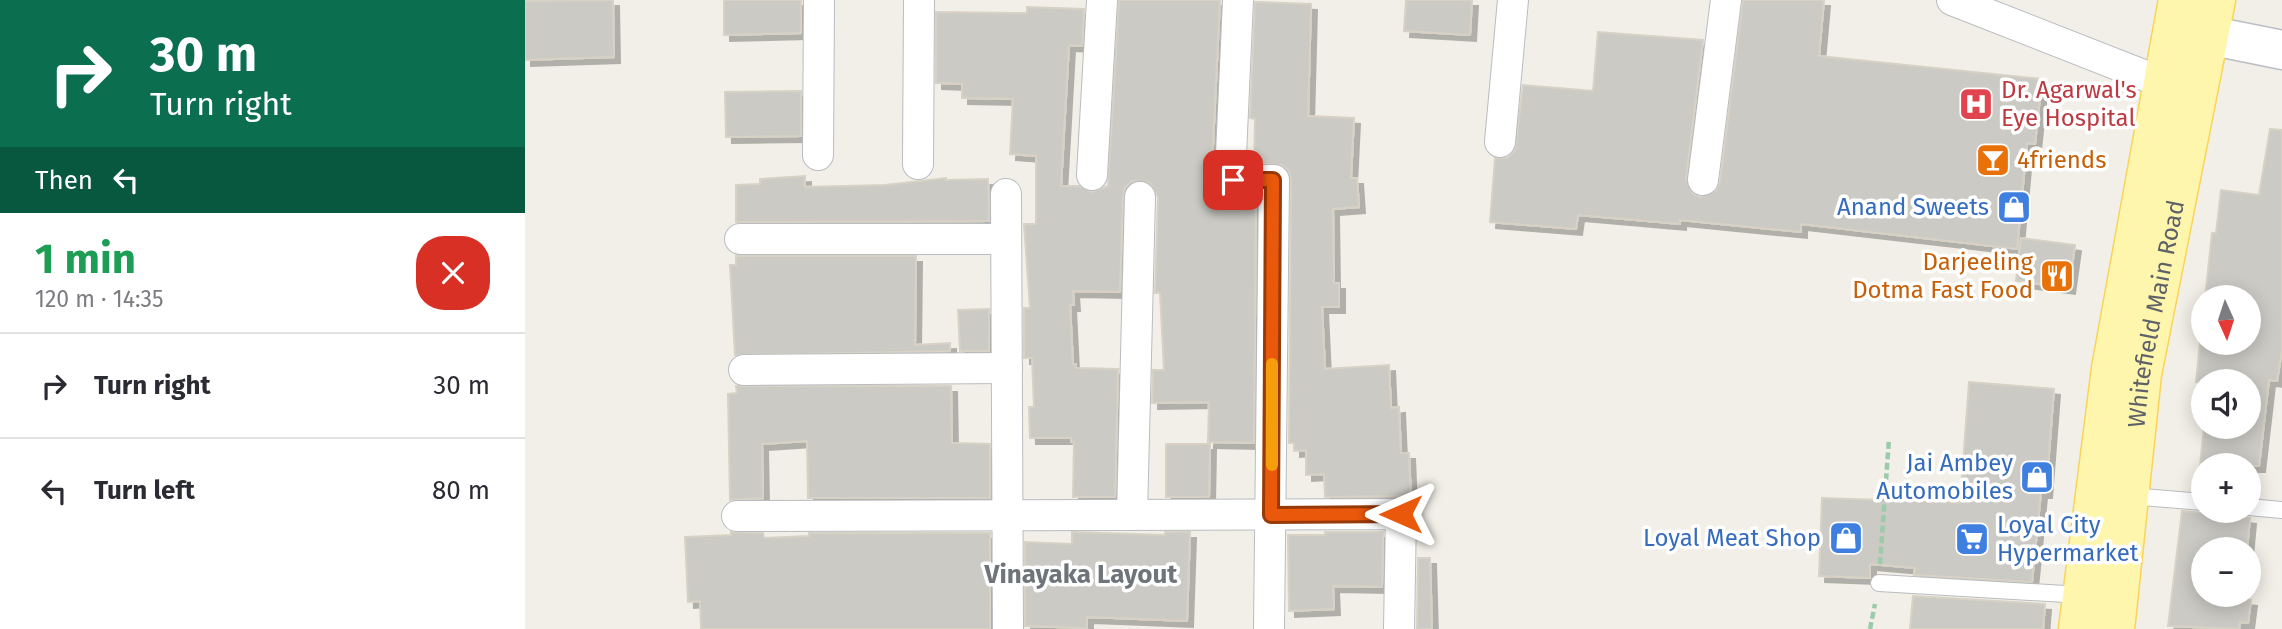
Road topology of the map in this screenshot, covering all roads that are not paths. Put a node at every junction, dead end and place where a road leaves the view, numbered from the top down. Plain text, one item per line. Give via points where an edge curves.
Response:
1 (819, 0) edge
2 (919, 0) edge
3 (1102, 0) edge
4 (1238, 0) edge
5 (1513, 0) edge
6 (1726, 0) edge
7 (1952, 0) edge
8 (2178, 0) edge
9 (2212, 18) edge
10 (2282, 50) edge
11 (2161, 82) junction
12 (1500, 142) dead end
13 (818, 155) dead end
14 (918, 164) dead end
15 (1092, 175) dead end
16 (1703, 180) dead end
17 (1006, 194) dead end
18 (1140, 197) dead end
19 (740, 239) dead end
20 (1006, 239) junction
21 (1007, 368) junction
22 (744, 370) dead end
23 (2127, 371) junction
24 (2130, 496) junction
25 (2191, 501) edge
26 (2261, 508) edge
27 (2282, 510) edge
28 (1132, 515) junction
29 (1271, 515) junction
30 (737, 516) dead end
31 (1008, 516) junction
32 (1879, 583) road end
33 (2080, 612) edge
34 (1008, 629) edge
35 (1269, 629) edge
36 (1399, 629) edge
37 (2115, 629) edge

1 - 13 street
2 - 14 street
3 - 15 street
4 - 29 street via 1226,168 1273,180
5 - 12 street
6 - 16 street
7 - 11 street
8 - 11 main road, Whitefield Main Road
9 - 10 street
9 - 23 main road, Whitefield Main Road
11 - 23 main road, Whitefield Main Road
17 - 20 street
18 - 28 street
19 - 20 street
20 - 21 street
21 - 22 street
21 - 31 street
23 - 24 main road, Whitefield Main Road
23 - 33 main road, Whitefield Main Road
24 - 25 lane
24 - 37 main road, Whitefield Main Road
26 - 27 lane
28 - 29 street
28 - 31 street
29 - 35 street
29 - 36 street via 1401,514
30 - 31 street
31 - 34 street
32 - 33 lane

